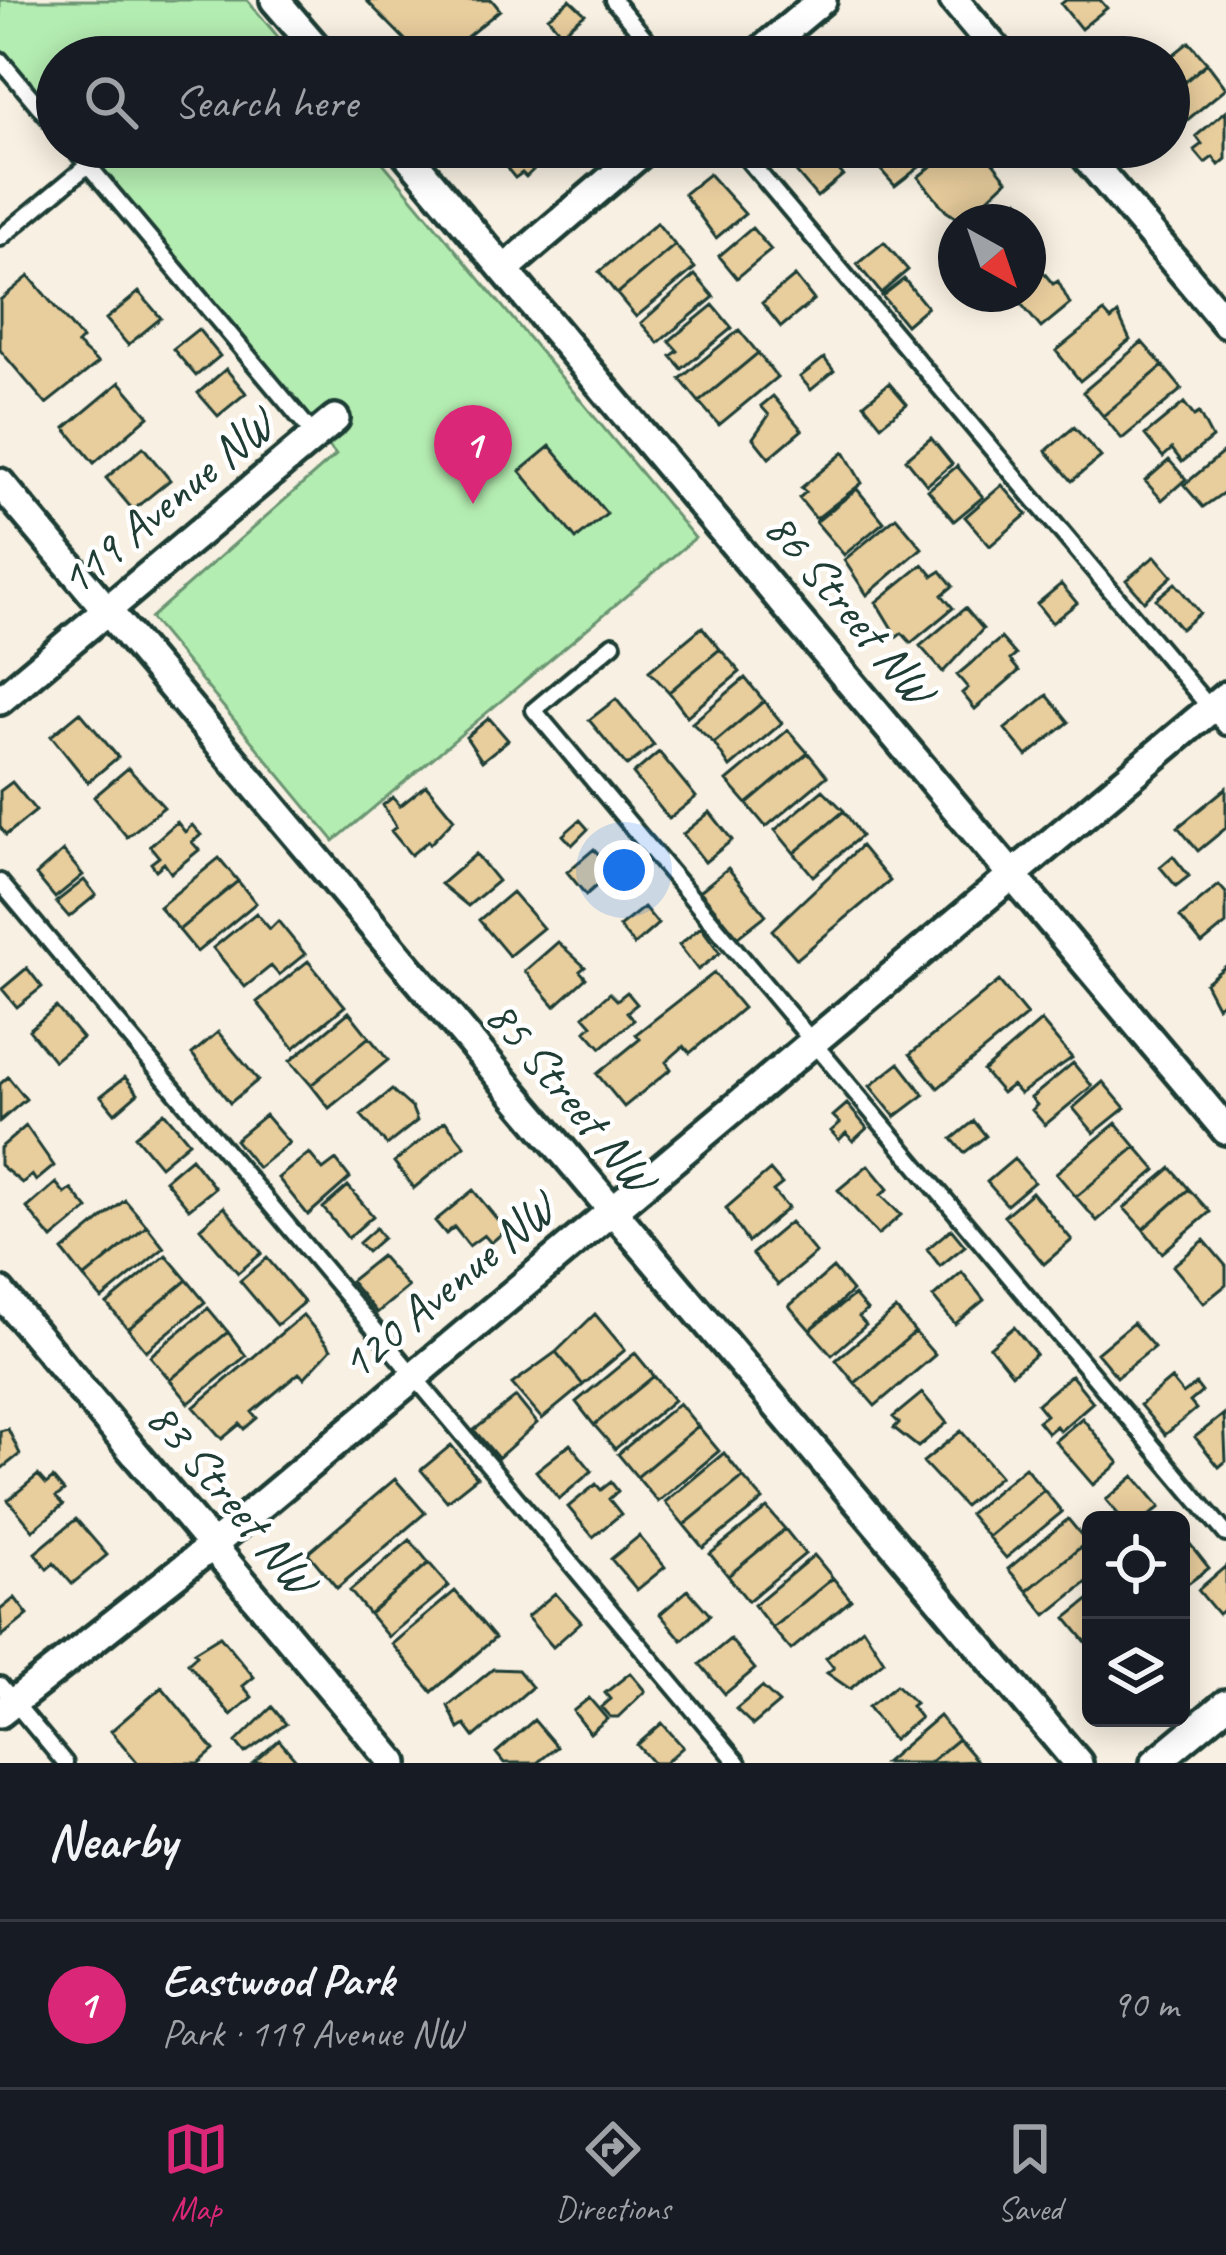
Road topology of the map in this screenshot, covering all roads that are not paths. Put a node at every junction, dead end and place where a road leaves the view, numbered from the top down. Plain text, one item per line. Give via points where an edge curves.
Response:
1 (275, 0) edge
2 (613, 0) edge
3 (822, 0) edge
4 (954, 0) edge
5 (306, 36) edge
6 (643, 36) edge
7 (779, 36) edge
8 (984, 36) edge
9 (0, 60) edge
10 (36, 103) edge
11 (84, 168) edge
12 (91, 168) edge
13 (419, 168) edge
14 (623, 168) edge
15 (754, 168) edge
16 (1096, 168) edge
17 (0, 238) edge
18 (505, 268) junction
19 (1226, 323) edge
20 (325, 428) joint
21 (0, 483) edge
22 (108, 609) junction
23 (613, 644) dead end
24 (0, 700) edge
25 (1221, 711) edge
26 (1015, 875) junction
27 (0, 882) edge
28 (814, 1040) junction
29 (1226, 1130) edge
30 (607, 1210) junction
31 (0, 1292) edge
32 (415, 1372) junction
33 (1226, 1534) edge
34 (213, 1545) junction
35 (4, 1699) edge
36 (1226, 1704) edge
37 (65, 1763) edge
38 (394, 1763) edge
39 (738, 1763) edge
40 (1078, 1763) edge
41 (1155, 1763) edge

1 - 5 street
2 - 6 lane
3 - 7 street
4 - 8 street
9 - 10 lane
11 - 17 lane
12 - 20 lane
13 - 18 street, 86 Street NW
14 - 18 street
15 - 25 lane
16 - 19 street
18 - 26 street, 86 Street NW
20 - 22 street, 119 Avenue NW
21 - 22 street, 85 Street NW
22 - 24 street, 119 Avenue NW
22 - 30 street, 85 Street NW
23 - 28 lane via 534,710
25 - 26 street, 120 Avenue NW
26 - 28 street, 120 Avenue NW
26 - 29 street, 86 Street NW
27 - 32 lane
28 - 30 street, 120 Avenue NW
28 - 33 lane
30 - 32 street, 120 Avenue NW
30 - 40 street, 85 Street NW
31 - 34 street, 83 Street NW
32 - 34 street, 120 Avenue NW
32 - 39 lane
34 - 35 street, 120 Avenue NW
34 - 38 street, 83 Street NW
35 - 37 lane
36 - 41 street

